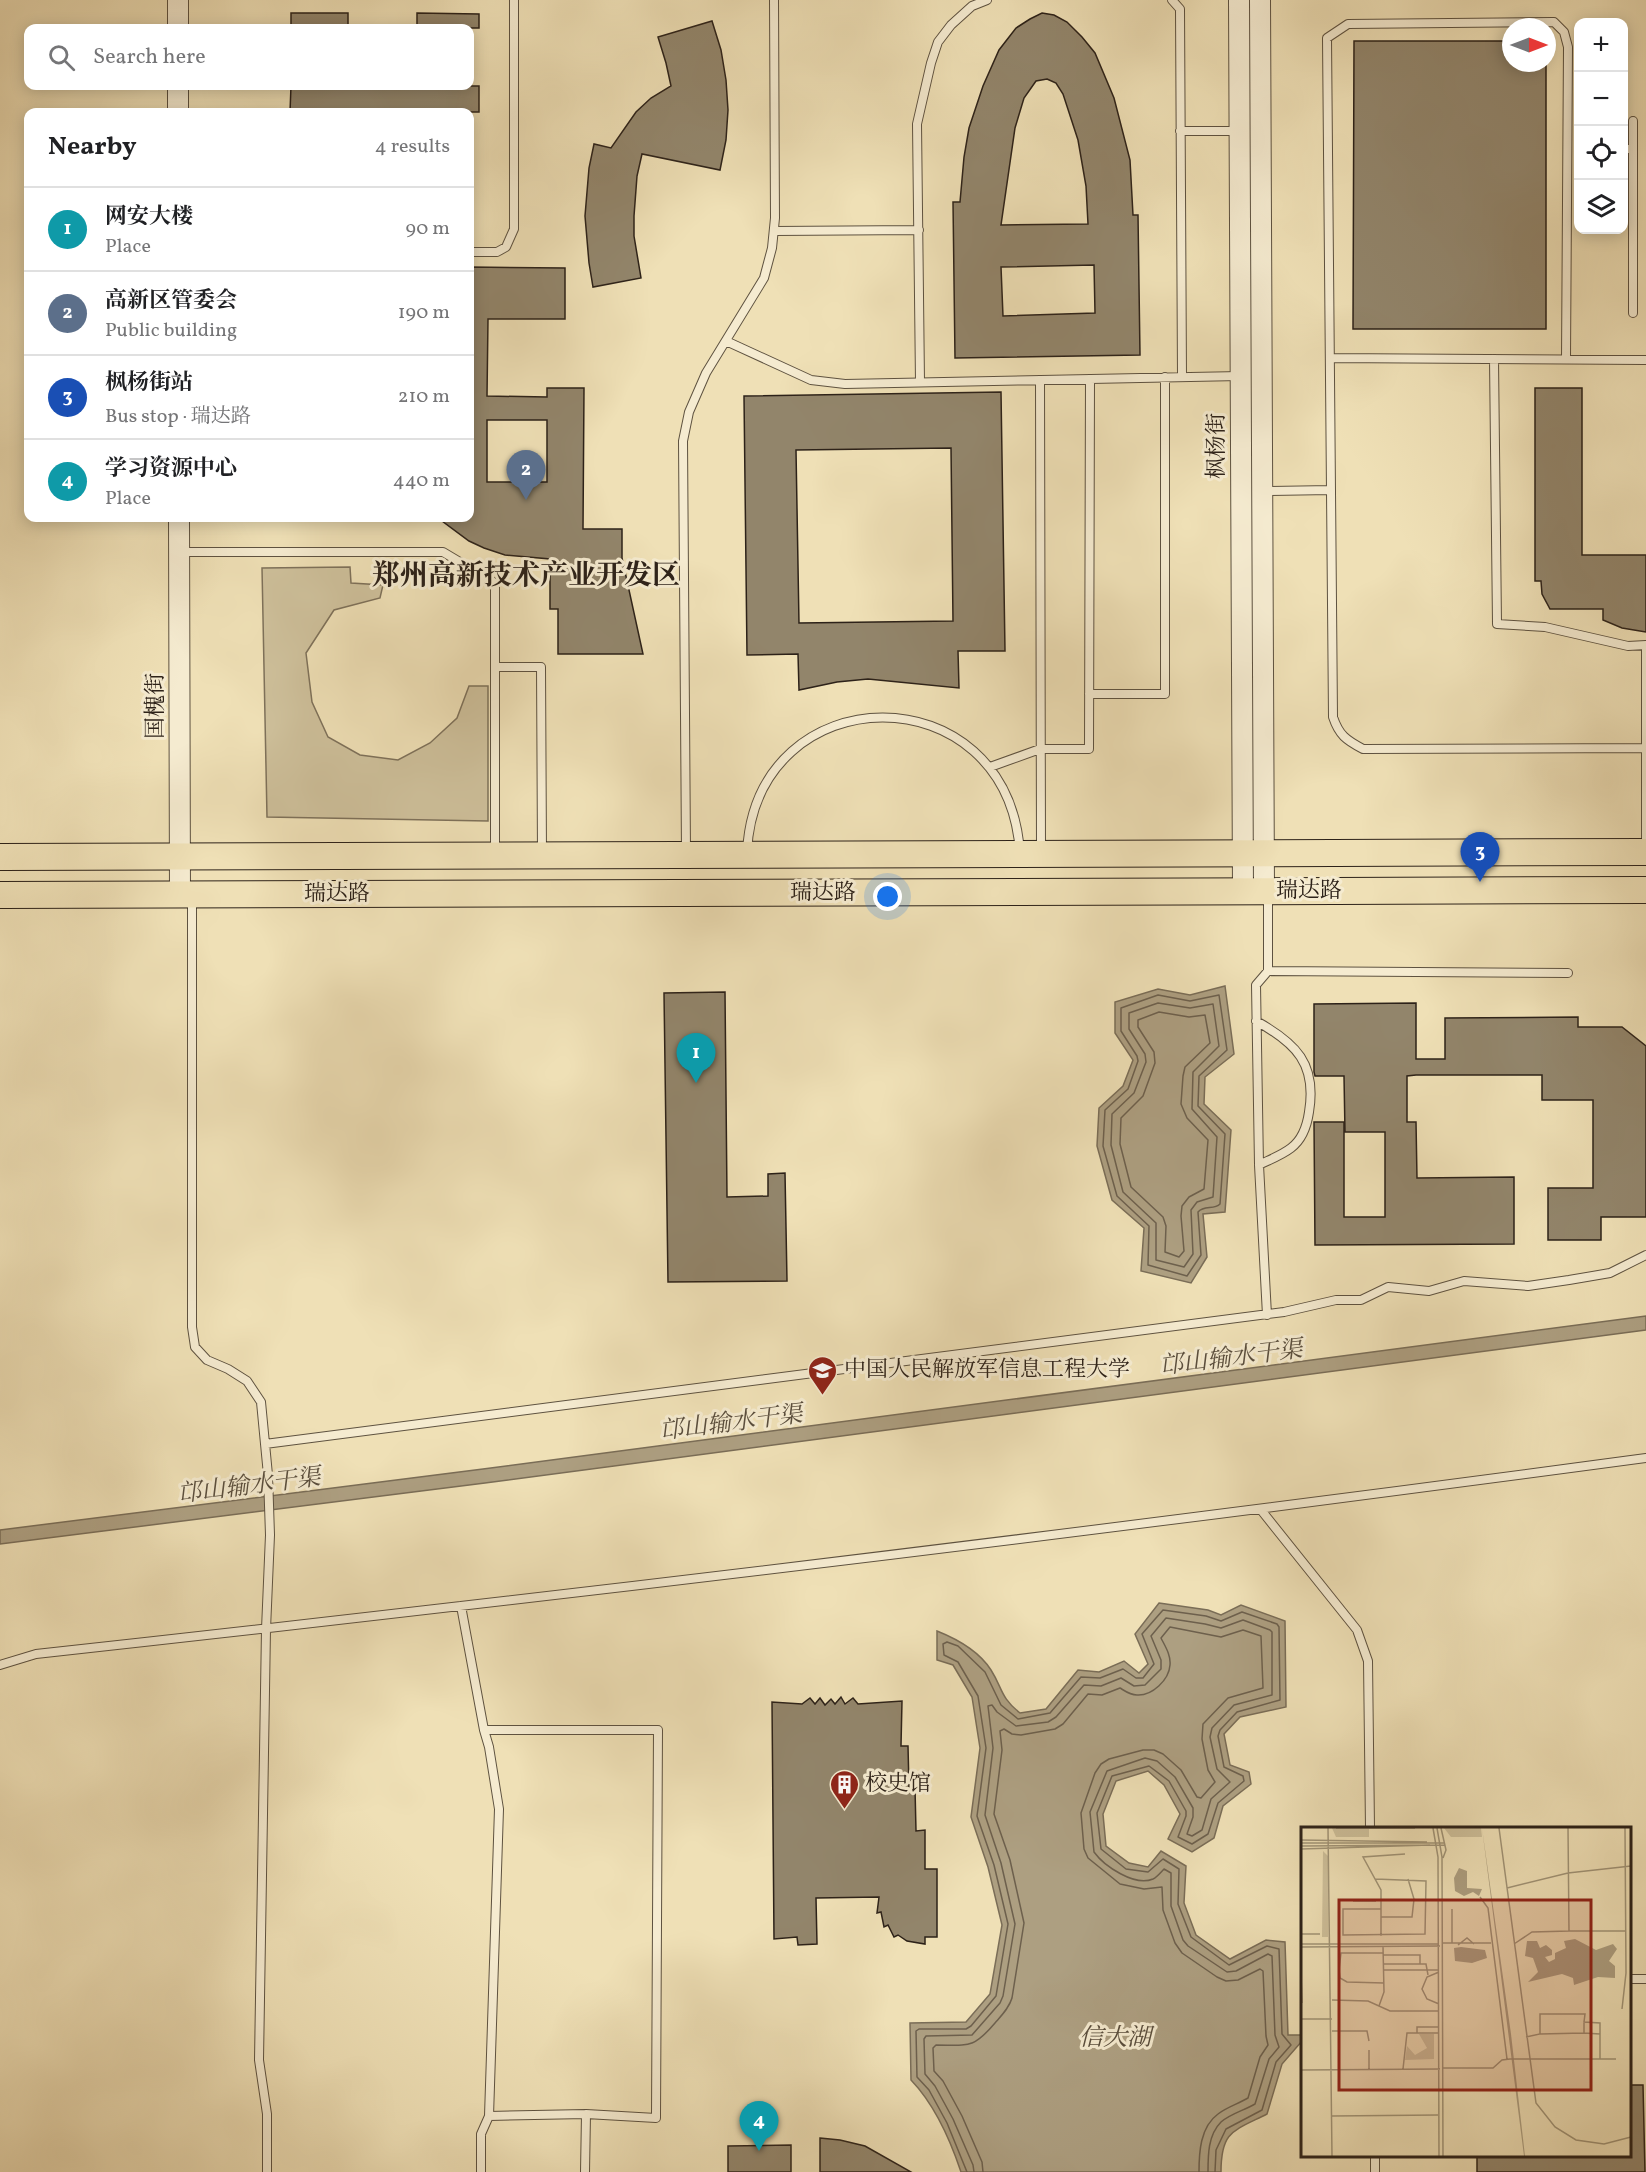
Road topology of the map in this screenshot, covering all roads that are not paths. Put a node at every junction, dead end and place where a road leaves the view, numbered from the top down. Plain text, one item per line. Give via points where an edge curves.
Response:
1 (178, 0) edge
2 (514, 0) edge
3 (774, 0) edge
4 (987, 0) edge
5 (1172, 0) edge
6 (1239, 0) edge
7 (1260, 0) edge
8 (178, 24) edge
9 (178, 90) edge
10 (178, 108) edge
11 (1633, 121) dead end
12 (1240, 131) junction
13 (1180, 132) junction
14 (1567, 149) junction
15 (1574, 149) edge
16 (1628, 150) edge
17 (1633, 150) junction
18 (919, 230) junction
19 (774, 231) junction
20 (474, 252) edge
21 (1633, 313) dead end
22 (726, 341) junction
23 (1330, 358) junction
24 (1494, 359) junction
25 (1566, 359) junction
26 (1646, 360) edge
27 (1241, 376) junction
28 (1165, 377) junction
29 (1182, 377) junction
30 (1090, 379) junction
31 (1040, 380) junction
32 (920, 382) junction
33 (1262, 490) junction
34 (1331, 490) junction
35 (179, 522) edge
36 (180, 552) junction
37 (1646, 645) edge
38 (495, 667) junction
39 (1089, 694) junction
40 (1646, 748) edge
41 (1040, 749) junction
42 (990, 767) junction
43 (1646, 852) edge
44 (1254, 853) junction
45 (542, 855) junction
46 (686, 855) junction
47 (1027, 855) junction
48 (495, 856) junction
49 (747, 856) junction
50 (0, 857) edge
51 (180, 857) junction
52 (1646, 890) edge
53 (1259, 891) junction
54 (0, 895) edge
55 (186, 895) junction
56 (1268, 971) junction
57 (1568, 973) dead end
58 (1256, 1021) junction
59 (1259, 1165) junction
60 (1646, 1255) edge
61 (1267, 1315) junction
62 (265, 1444) junction
63 (1646, 1458) edge
64 (1261, 1510) junction
65 (461, 1606) junction
66 (266, 1629) junction
67 (0, 1665) edge
68 (484, 1730) junction
69 (1370, 1827) edge
70 (586, 2114) junction
71 (489, 2115) junction
72 (267, 2172) edge
73 (481, 2172) edge
74 (585, 2172) edge

1 - 8 street
2 - 20 lane via 514,229 506,247 497,252
3 - 19 lane
4 - 18 lane via 972,6 951,25 938,42 931,63 917,124
5 - 13 lane via 1180,9
6 - 12 street, 枫杨街
7 - 33 street, 枫杨街
9 - 10 street
11 - 17 lane
12 - 13 lane
12 - 27 street, 枫杨街
13 - 29 lane
14 - 15 lane
14 - 23 lane via 1568,47 1564,32 1554,22 1348,24 1327,38
14 - 25 lane
16 - 17 lane
17 - 21 lane
18 - 19 lane
18 - 32 lane
19 - 22 lane via 765,278
22 - 32 lane via 811,380 845,384
22 - 46 lane via 689,412 683,441
23 - 24 lane
23 - 34 lane
24 - 25 lane
24 - 37 lane via 1497,624 1545,627 1628,646
25 - 26 lane
27 - 29 lane
27 - 44 street, 枫杨街
28 - 29 lane
28 - 30 lane
28 - 39 lane via 1165,694
30 - 31 lane
30 - 39 lane
31 - 32 lane
31 - 41 lane
33 - 34 lane
33 - 44 street, 枫杨街
34 - 40 lane via 1333,717 1338,730 1350,742 1363,749
35 - 36 street, 国槐街
36 - 38 lane via 443,552 495,583
36 - 51 street, 国槐街
37 - 40 lane
38 - 45 lane via 542,667
38 - 48 lane
39 - 41 lane via 1089,749
40 - 43 lane
41 - 42 lane
41 - 47 lane
42 - 47 lane via 1015,814
42 - 49 lane via 949,733 914,720 873,717 833,726 798,746 771,777 752,815
43 - 44 main road, 瑞达路
44 - 47 main road, 瑞达路
44 - 53 street, 枫杨街
45 - 46 main road, 瑞达路
45 - 48 main road, 瑞达路
46 - 49 main road, 瑞达路
47 - 49 main road, 瑞达路
48 - 51 main road, 瑞达路
50 - 51 main road, 瑞达路
51 - 55 street, 国槐街
52 - 53 main road, 瑞达路
53 - 55 main road, 瑞达路
53 - 56 lane
54 - 55 main road, 瑞达路
55 - 62 lane via 192,1327 195,1347 207,1360 247,1381 261,1402
56 - 57 lane
56 - 58 lane via 1256,985
58 - 59 lane
58 - 59 lane via 1293,1046 1305,1062 1311,1081 1303,1136 1293,1148
59 - 61 lane
60 - 61 lane via 1610,1273 1569,1280 1528,1286 1464,1281 1430,1291 1388,1287 1361,1300 1336,1300
61 - 62 lane
62 - 66 lane via 270,1535
63 - 64 lane
64 - 65 lane
64 - 69 lane via 1357,1630 1368,1661
65 - 66 lane
65 - 68 lane
66 - 67 lane via 36,1654
66 - 72 lane via 259,2060 267,2114
68 - 70 lane via 658,1730 656,2118
68 - 71 lane via 499,1809
70 - 71 lane
70 - 74 lane
71 - 73 lane via 481,2134

